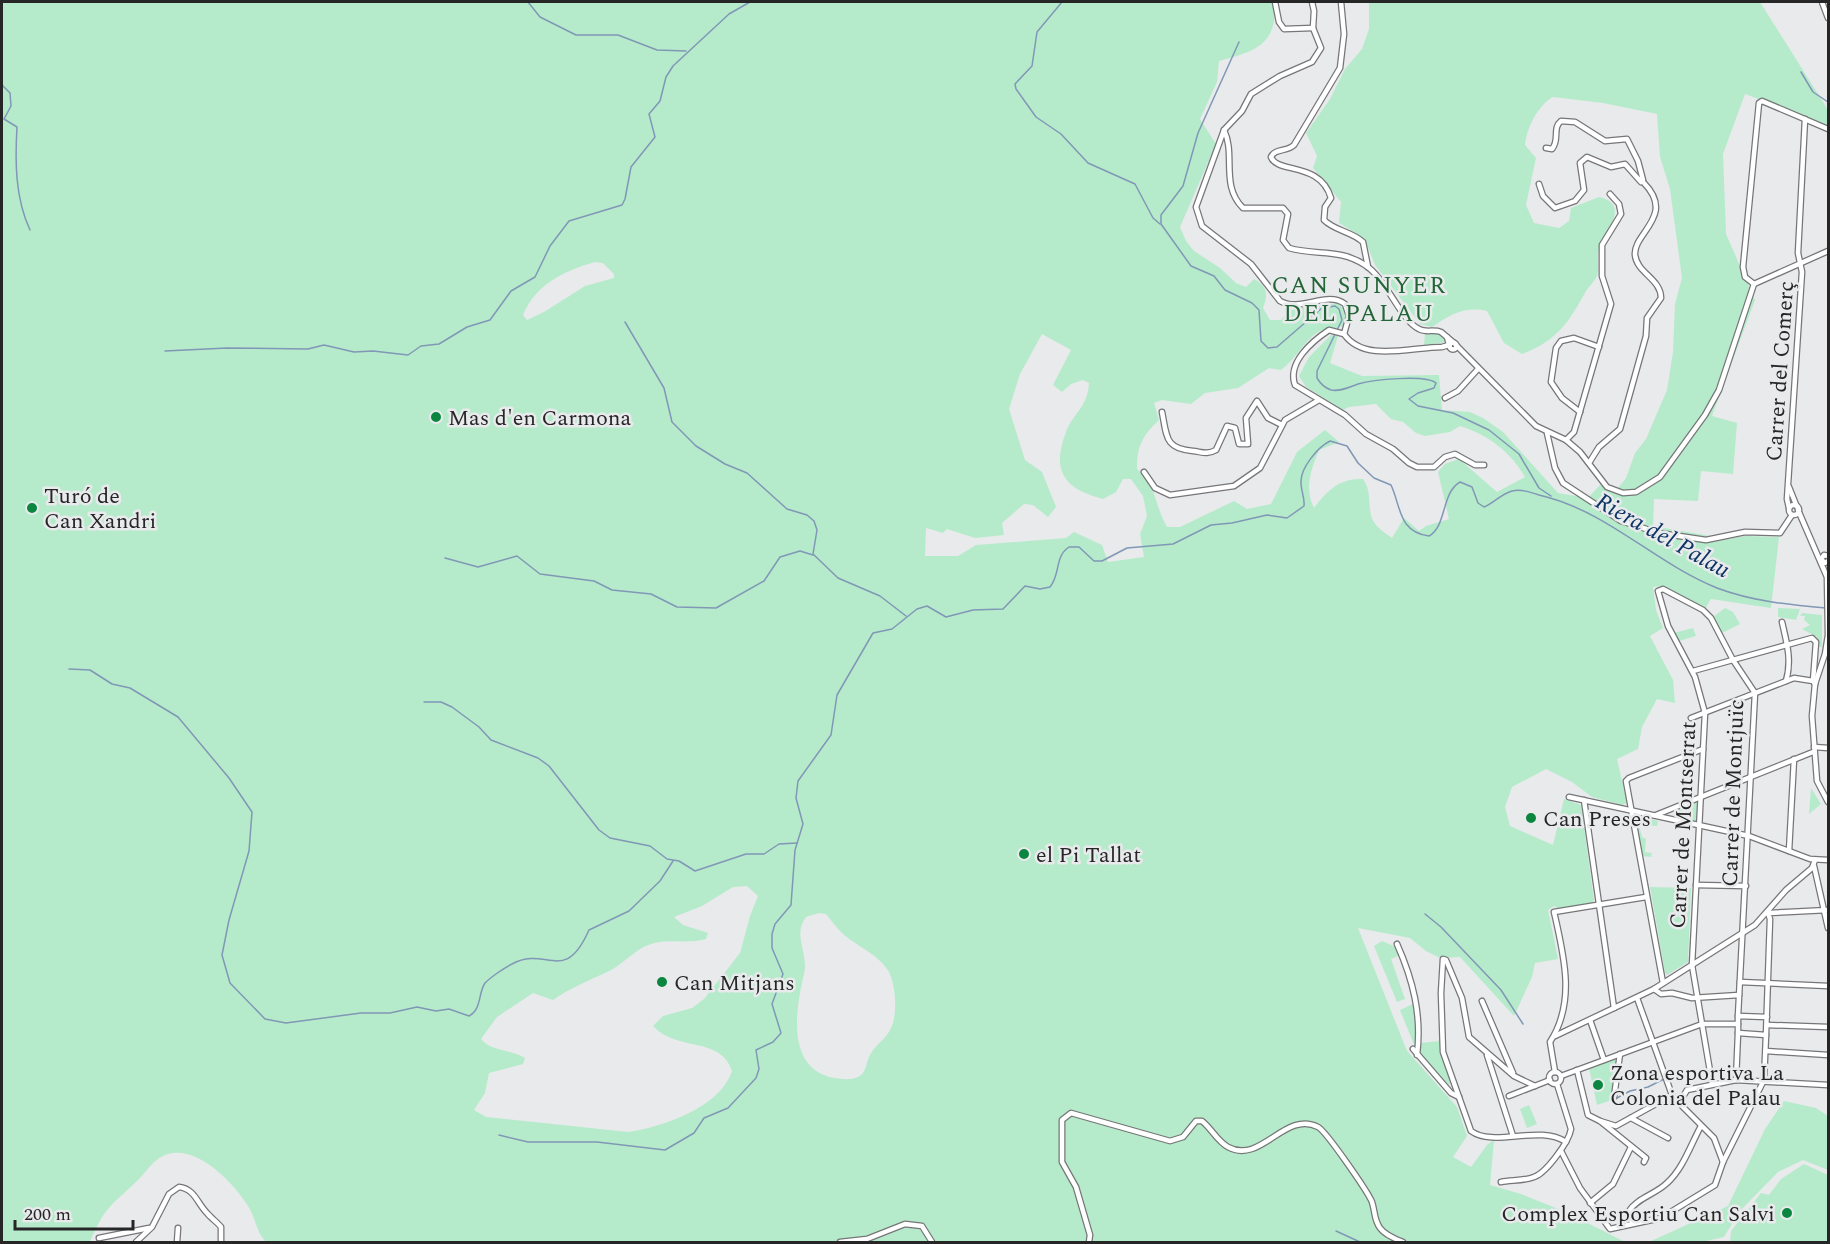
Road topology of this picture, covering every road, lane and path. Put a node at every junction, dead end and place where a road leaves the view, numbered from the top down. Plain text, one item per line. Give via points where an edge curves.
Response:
1 (1275, 2) edge
2 (1312, 2) edge
3 (1341, 2) edge
4 (1822, 2) edge
5 (1828, 18) edge
6 (1313, 28) junction
7 (1805, 119) junction
8 (1828, 129) edge
9 (1224, 130) junction
10 (1546, 148) dead end
11 (1643, 182) junction
12 (1539, 184) dead end
13 (1610, 194) dead end
14 (1828, 251) edge
15 (1800, 263) junction
16 (1368, 267) junction
17 (1754, 284) junction
18 (1344, 334) junction
19 (1453, 346) junction
20 (1599, 347) junction
21 (1478, 369) junction
22 (1445, 398) dead end
23 (1319, 400) junction
24 (1162, 412) dead end
25 (1580, 412) junction
26 (1282, 424) junction
27 (1547, 433) junction
28 (1566, 440) junction
29 (1589, 463) junction
30 (1484, 465) dead end
31 (1144, 472) dead end
32 (1788, 482) junction
33 (1794, 511) junction
34 (1812, 543) junction
35 (1827, 555) edge
36 (1822, 560) junction
37 (1828, 561) edge
38 (1828, 575) edge
39 (1660, 590) joint
40 (1827, 600) edge
41 (1828, 612) edge
42 (1782, 622) dead end
43 (1788, 644) junction
44 (1732, 660) junction
45 (1693, 671) junction
46 (1786, 681) junction
47 (1814, 683) junction
48 (1755, 693) junction
49 (1705, 713) junction
50 (1691, 718) dead end
51 (1828, 748) edge
52 (1703, 749) junction
53 (1813, 749) junction
54 (1794, 759) junction
55 (1751, 777) junction
56 (1701, 796) junction
57 (1569, 797) dead end
58 (1584, 800) junction
59 (1828, 802) edge
60 (1670, 808) junction
61 (1630, 810) junction
62 (1658, 816) junction
63 (1672, 819) junction
64 (1700, 825) junction
65 (1749, 836) junction
66 (1789, 851) junction
67 (1828, 860) edge
68 (1814, 863) junction
69 (1696, 885) junction
70 (1746, 886) junction
71 (1646, 897) junction
72 (1597, 904) junction
73 (1827, 910) edge
74 (1768, 913) junction
75 (1828, 928) edge
76 (1743, 932) junction
77 (1397, 944) dead end
78 (1692, 965) junction
79 (1740, 982) junction
80 (1663, 984) junction
81 (1768, 984) junction
82 (1828, 986) edge
83 (1654, 989) junction
84 (1739, 996) junction
85 (1637, 998) junction
86 (1698, 998) junction
87 (1482, 1001) dead end
88 (1614, 1008) junction
89 (1738, 1016) junction
90 (1767, 1017) junction
91 (1590, 1020) junction
92 (1702, 1024) junction
93 (1738, 1024) junction
94 (1767, 1025) junction
95 (1828, 1027) edge
96 (1738, 1033) junction
97 (1766, 1035) junction
98 (1555, 1036) junction
99 (1653, 1041) junction
100 (1413, 1049) dead end
101 (1766, 1051) junction
102 (1487, 1054) junction
103 (1620, 1054) junction
104 (1417, 1055) junction
105 (1828, 1055) edge
106 (1605, 1060) junction
107 (1577, 1070) junction
108 (1555, 1072) junction
109 (1514, 1076) junction
110 (1561, 1076) junction
111 (1550, 1080) junction
112 (1736, 1080) junction
113 (1764, 1080) junction
114 (1712, 1083) junction
115 (1557, 1084) junction
116 (1828, 1085) edge
117 (1535, 1086) junction
118 (1509, 1096) dead end
119 (1459, 1097) junction
120 (1614, 1097) dead end
121 (1631, 1118) junction
122 (1600, 1121) junction
123 (1701, 1126) junction
124 (1513, 1136) junction
125 (1668, 1138) dead end
126 (1566, 1142) junction
127 (1631, 1148) junction
128 (1561, 1151) junction
129 (1644, 1161) dead end
130 (1723, 1162) junction
131 (1501, 1182) dead end
132 (1590, 1203) junction
133 (1632, 1223) junction
134 (152, 1227) junction
135 (178, 1228) dead end
136 (99, 1238) dead end
137 (136, 1242) edge
138 (177, 1242) edge
139 (221, 1242) edge
140 (840, 1242) edge
141 (932, 1242) edge
142 (1089, 1242) edge
143 (1403, 1242) edge

1 - 6 street via 1284,29
2 - 6 street
3 - 16 street via 1344,34 1340,68 1294,145 1271,157 1276,164 1305,171 1326,186 1330,198 1324,220 1363,242
4 - 5 street
6 - 9 street via 1321,48 1316,59 1256,88
7 - 8 street
7 - 15 street, Carrer del Comerç
7 - 17 street via 1762,101 1758,103 1743,267 1745,277
9 - 16 street via 1229,182 1243,208 1283,208 1288,214 1283,240 1289,248 1336,252
9 - 18 street via 1197,197 1199,222 1251,264 1287,305 1335,299 1345,304 1349,316
10 - 11 street via 1555,146 1556,128 1561,121 1575,122 1605,141 1627,139
11 - 12 street via 1625,164 1611,167 1587,157 1580,163 1584,190 1575,201 1555,208 1543,196
11 - 29 street via 1652,195 1654,216 1639,240 1635,256 1656,283 1661,298 1647,318 1646,336 1620,429 1599,447
13 - 20 street via 1619,204 1621,214 1601,253 1602,276 1611,304
14 - 15 street
15 - 17 street
15 - 32 street, Carrer del Comerç
16 - 19 street via 1413,326 1425,332 1437,330
17 - 29 street via 1719,390 1697,428 1654,481 1636,492 1623,493 1597,477
18 - 19 street via 1363,350
18 - 23 street via 1329,330 1294,365 1295,385
19 - 21 street
20 - 25 street
20 - 25 street via 1574,338 1561,341 1556,348 1551,382 1562,398
21 - 22 street via 1458,391
21 - 27 street
23 - 26 street
23 - 30 street via 1417,467 1434,467 1455,454 1475,465
24 - 26 street via 1173,447 1206,454 1216,450 1227,426 1235,428 1239,444 1248,444 1246,418 1257,401 1268,418
25 - 28 street via 1574,432
26 - 31 street via 1260,468 1234,486 1170,495 1155,488
27 - 28 street
27 - 33 street, Carrer del Comerç via 1555,468 1563,483 1607,513 1639,528 1706,540 1745,532 1780,533
28 - 29 street
32 - 33 street, Carrer del Comerç
32 - 33 street, Carrer del Comerç
33 - 34 street via 1804,520
34 - 35 street
34 - 36 street
35 - 36 street
36 - 37 street
36 - 38 street
38 - 40 street
39 - 44 street, Carrer de Montjuïc via 1703,610
39 - 45 street, Carrer de Montserrat via 1658,600 1668,626
40 - 41 street
41 - 47 street via 1826,654
42 - 43 street
43 - 44 street
43 - 46 street via 1790,666
43 - 47 street via 1815,640
44 - 45 street
44 - 48 street, Carrer de Montjuïc
45 - 49 street, Carrer de Montserrat
46 - 47 street via 1794,678
46 - 48 street
47 - 53 street
48 - 49 street
48 - 55 street, Carrer de Montjuïc
49 - 50 street
49 - 52 street, Carrer de Montserrat
51 - 53 street
52 - 56 street, Carrer de Montserrat
52 - 61 street via 1629,778 1626,781
53 - 54 street
53 - 59 street via 1816,781
54 - 55 street
54 - 66 street
55 - 56 street
55 - 65 street, Carrer de Montjuïc
56 - 60 street
56 - 64 street, Carrer de Montserrat
57 - 58 street
58 - 61 street
58 - 72 street
60 - 62 street
60 - 63 street
61 - 62 street
61 - 71 street
62 - 63 street
63 - 64 street
64 - 65 street
64 - 69 street, Carrer de Montserrat
65 - 66 street
65 - 70 street, Carrer de Montjuïc
66 - 68 street
67 - 68 street
68 - 73 street
68 - 74 street
69 - 70 street
69 - 78 street, Carrer de Montserrat
70 - 76 street, Carrer de Montjuïc
71 - 72 street
71 - 80 street
72 - 88 street
72 - 98 street via 1554,912 1566,987
73 - 74 street
73 - 75 street
74 - 76 street
74 - 81 street
76 - 78 street
76 - 79 street, Carrer de Montjuïc
77 - 104 street via 1418,1009
78 - 80 street
78 - 86 street, Carrer de Montserrat
79 - 81 street
79 - 84 street, Carrer de Montjuïc
80 - 83 street
81 - 82 street
81 - 90 street
83 - 85 street
83 - 86 street via 1661,994
84 - 86 street
84 - 89 street, Carrer de Montjuïc
85 - 88 street
85 - 99 street
86 - 92 street, Carrer de Montserrat
87 - 109 street
88 - 91 street
89 - 90 street
89 - 93 street, Carrer de Montjuïc
90 - 94 street
91 - 98 street
91 - 106 street
92 - 93 street
92 - 99 street
92 - 114 street, Carrer de Montserrat
93 - 96 street, Carrer de Montjuïc
94 - 95 street
94 - 97 street
96 - 97 street
96 - 112 street, Carrer de Montjuïc
97 - 101 street
98 - 108 street via 1550,1042
99 - 103 street
99 - 121 street via 1672,1095
100 - 104 street
101 - 105 street
101 - 113 street
102 - 109 street
102 - 119 street via 1469,1037 1462,998 1446,960 1441,972 1443,1052
102 - 124 street
103 - 106 street
103 - 120 street
104 - 119 street
106 - 107 street
107 - 110 street
107 - 122 street via 1588,1115
108 - 110 street
108 - 111 street
109 - 117 street
110 - 115 street
111 - 115 street
111 - 117 street
112 - 113 street
112 - 114 street
113 - 116 street
113 - 130 street
114 - 123 street via 1687,1090 1681,1100
115 - 126 street via 1571,1130
117 - 118 street
119 - 124 street via 1469,1128 1475,1134
121 - 122 street via 1616,1126
121 - 125 street
122 - 127 street
123 - 130 street via 1714,1138
123 - 133 street via 1675,1175 1632,1206
124 - 126 street via 1550,1137
126 - 128 street
127 - 129 street via 1646,1158
127 - 132 street via 1613,1184
128 - 131 street via 1539,1175
128 - 132 street
130 - 133 street via 1715,1185 1661,1218
132 - 133 street via 1610,1229
134 - 136 street
134 - 137 street
134 - 139 street via 169,1194 185,1188 221,1227
135 - 138 street
140 - 141 street via 867,1239 909,1224 922,1226
142 - 143 street via 1076,1187 1062,1162 1062,1120 1071,1113 1170,1141 1183,1137 1196,1121 1202,1121 1222,1143 1235,1150 1249,1149 1296,1124 1310,1124 1320,1128 1367,1192 1378,1226

